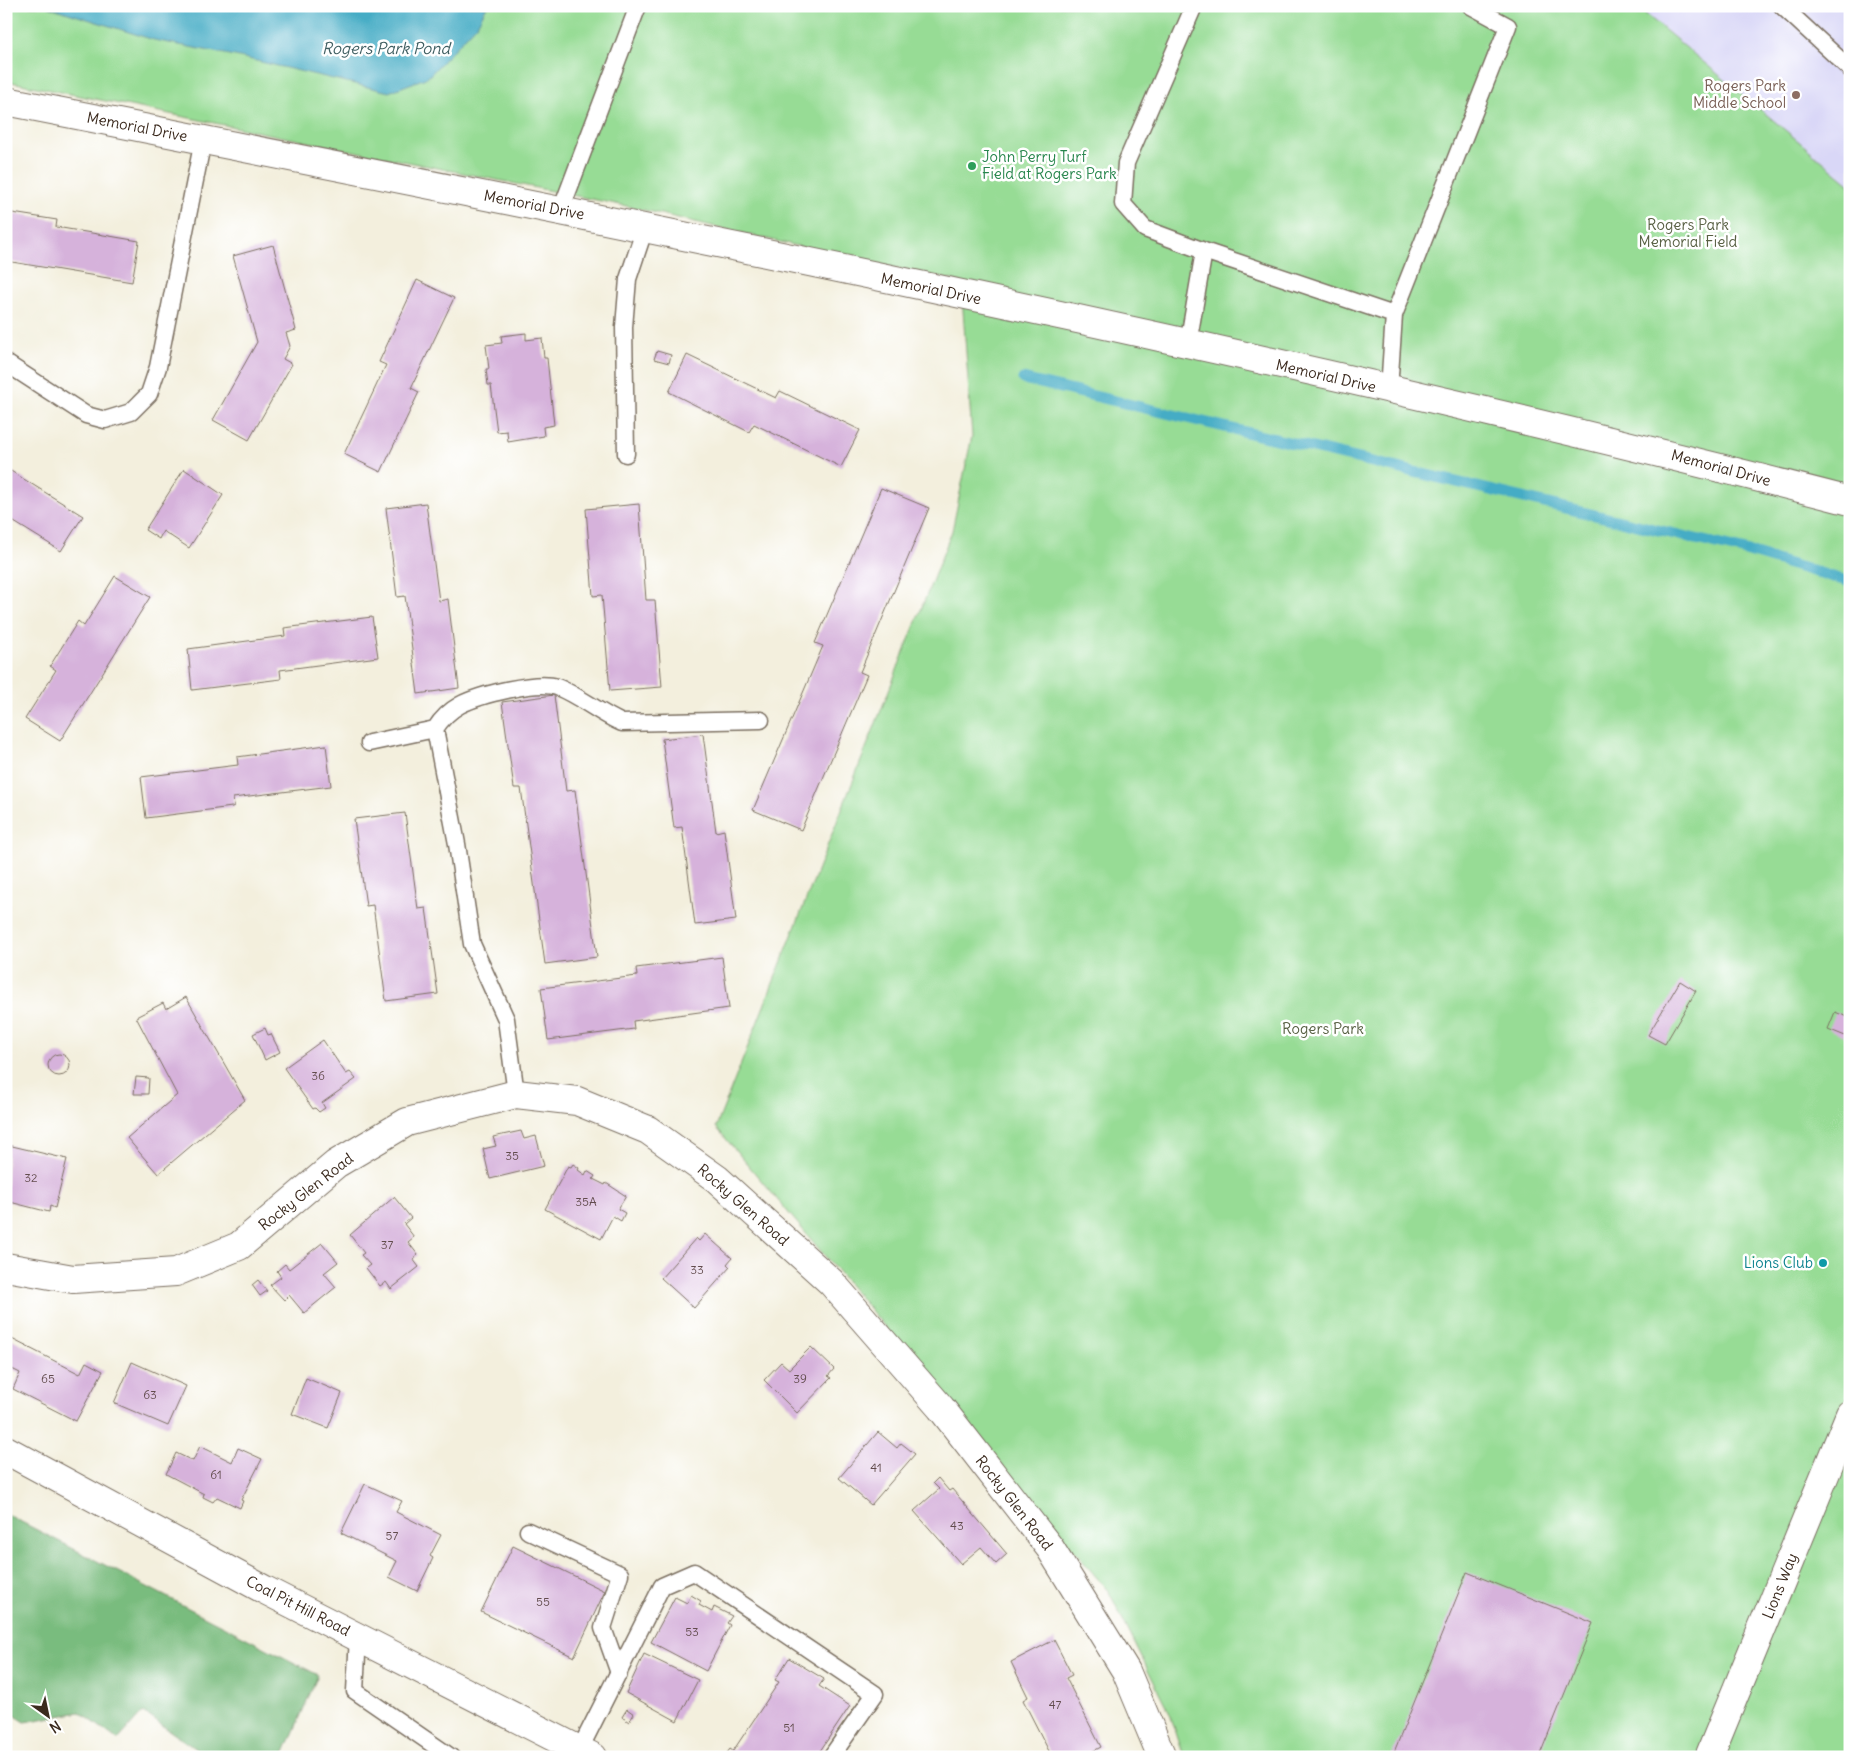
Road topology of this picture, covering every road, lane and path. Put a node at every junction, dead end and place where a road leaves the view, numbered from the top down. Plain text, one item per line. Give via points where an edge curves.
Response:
1 (638, 6) edge
2 (1194, 6) edge
3 (1470, 6) edge
4 (1782, 6) edge
5 (1850, 69) edge
6 (6, 101) edge
7 (203, 140) junction
8 (561, 210) junction
9 (645, 228) junction
10 (1204, 252) junction
11 (1394, 315) junction
12 (1188, 344) junction
13 (6, 362) edge
14 (1389, 390) junction
15 (626, 454) dead end
16 (1850, 501) edge
17 (761, 720) dead end
18 (435, 728) junction
19 (369, 743) dead end
20 (516, 1094) junction
21 (6, 1267) edge
22 (1850, 1414) edge
23 (6, 1450) edge
24 (1842, 1454) edge
25 (528, 1531) dead end
26 (358, 1636) junction
27 (618, 1673) junction
28 (586, 1753) edge
29 (451, 1757) edge
30 (831, 1757) edge
31 (1162, 1757) edge
32 (1709, 1757) edge

1 - 8 lane
2 - 10 lane via 1126,163 1123,204 1145,229
3 - 11 lane via 1508,26
4 - 5 lane
6 - 7 street, Memorial Drive
7 - 8 street, Memorial Drive
7 - 13 lane via 150,394 131,412 105,420 86,415
8 - 9 street, Memorial Drive
9 - 12 street, Memorial Drive
9 - 15 lane via 628,279 624,327
10 - 11 lane
10 - 12 lane
11 - 14 lane
12 - 14 street, Memorial Drive
14 - 16 street, Memorial Drive via 1663,453
17 - 18 lane via 622,723 604,716 570,694 539,684 461,704 444,715
18 - 19 lane
18 - 20 lane via 472,944 506,1019
20 - 21 street, Rocky Glen Road via 407,1122 336,1164 239,1246 176,1272 73,1279
20 - 31 street, Rocky Glen Road via 577,1101 648,1130 717,1179 831,1282 940,1408 1050,1548 1126,1671
22 - 24 street, Lions Way
23 - 26 street, Coal Pit Hill Road via 265,1590
24 - 32 street, Lions Way
25 - 27 lane via 620,1574 602,1628
26 - 28 street, Coal Pit Hill Road
26 - 29 lane via 355,1691
27 - 28 lane
27 - 30 lane via 662,1586 694,1572 876,1694

